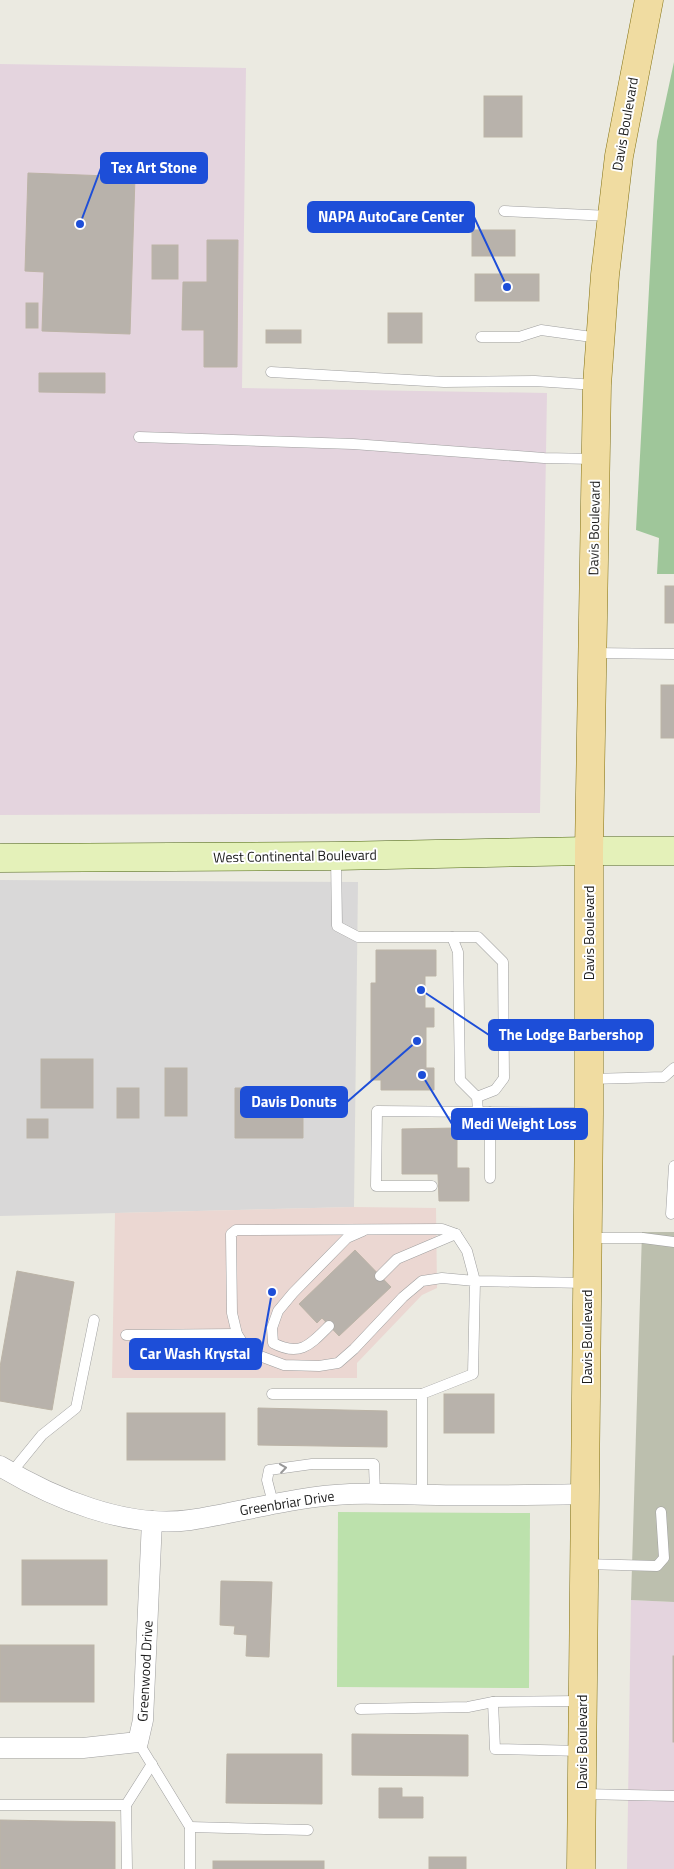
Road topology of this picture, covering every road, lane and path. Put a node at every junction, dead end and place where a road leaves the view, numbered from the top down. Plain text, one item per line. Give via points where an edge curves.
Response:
1 (649, 0) edge
2 (504, 211) dead end
3 (611, 216) junction
4 (481, 337) dead end
5 (600, 338) junction
6 (271, 372) dead end
7 (597, 385) junction
8 (139, 437) dead end
9 (595, 459) junction
10 (592, 654) junction
11 (674, 654) edge
12 (589, 851) junction
13 (674, 851) edge
14 (336, 856) junction
15 (0, 858) edge
16 (452, 938) junction
17 (674, 1068) edge
18 (589, 1079) junction
19 (478, 1097) junction
20 (478, 1112) junction
21 (490, 1112) junction
22 (589, 1114) junction
23 (674, 1166) edge
24 (490, 1178) dead end
25 (432, 1186) dead end
26 (671, 1214) dead end
27 (366, 1229) junction
28 (456, 1234) junction
29 (588, 1238) junction
30 (674, 1242) edge
31 (380, 1276) dead end
32 (475, 1281) junction
33 (587, 1283) junction
34 (94, 1320) dead end
35 (329, 1326) dead end
36 (237, 1334) junction
37 (126, 1335) dead end
38 (272, 1394) dead end
39 (422, 1394) junction
40 (6, 1469) edge
41 (375, 1494) junction
42 (585, 1494) junction
43 (422, 1495) junction
44 (273, 1503) junction
45 (661, 1512) dead end
46 (152, 1521) junction
47 (584, 1564) junction
48 (582, 1701) junction
49 (493, 1702) junction
50 (360, 1709) dead end
51 (138, 1742) junction
52 (0, 1748) edge
53 (583, 1751) junction
54 (152, 1764) junction
55 (582, 1794) junction
56 (674, 1796) edge
57 (0, 1805) edge
58 (126, 1805) junction
59 (190, 1827) junction
60 (308, 1830) dead end
61 (126, 1869) edge
62 (190, 1869) edge
63 (581, 1869) edge

1 - 3 main road, Davis Boulevard via 629,99
2 - 3 lane
3 - 5 main road, Davis Boulevard
4 - 5 lane via 519,338 541,330
5 - 7 main road, Davis Boulevard
6 - 7 lane via 444,382 535,380
7 - 9 main road, Davis Boulevard
8 - 9 lane via 353,444
9 - 10 main road, Davis Boulevard
10 - 11 lane
10 - 12 main road, Davis Boulevard
12 - 13 main road, West Continental Boulevard
12 - 14 main road, West Continental Boulevard
12 - 18 main road, Davis Boulevard
14 - 15 main road, West Continental Boulevard
14 - 16 lane via 337,926 358,938
16 - 19 lane via 458,952 460,1080
16 - 19 lane via 478,937 503,962 504,1078 495,1090
17 - 18 lane via 664,1077
18 - 22 main road, Davis Boulevard
19 - 20 lane
20 - 21 lane
20 - 25 lane via 377,1111 376,1186
21 - 22 lane
21 - 24 lane
22 - 29 main road, Davis Boulevard
23 - 26 lane
27 - 28 lane via 442,1229
27 - 35 lane via 347,1238 278,1311 272,1328 273,1343 284,1349 300,1350 315,1341
27 - 36 lane via 236,1230 232,1234 232,1313
28 - 31 lane via 396,1259
28 - 32 lane via 467,1251
29 - 30 lane via 642,1238
29 - 33 main road, Davis Boulevard
32 - 33 lane
32 - 36 lane via 442,1278 422,1281 338,1363 284,1365 260,1356 244,1345
32 - 39 lane via 472,1374
33 - 42 main road, Davis Boulevard
34 - 40 lane via 76,1408
36 - 37 lane
38 - 39 lane
39 - 43 lane
40 - 46 street, Greenbriar Drive via 64,1498 123,1518
41 - 43 street, Greenbriar Drive
41 - 44 street, Greenbriar Drive
44 -> 41 lane via 267,1480 269,1470 312,1464 374,1464
42 - 43 street, Greenbriar Drive
42 - 47 main road, Davis Boulevard
44 - 46 street, Greenbriar Drive via 188,1520
45 - 47 lane via 664,1558 657,1566
46 - 51 street, Greenwood Drive via 144,1720
47 - 48 main road, Davis Boulevard
48 - 49 lane
48 - 53 main road, Davis Boulevard
49 - 50 lane via 468,1707
49 - 53 lane via 495,1749
51 - 52 street, Greenwood Drive via 83,1748
51 - 54 lane
53 - 55 main road, Davis Boulevard
54 - 58 lane
54 - 59 lane
55 - 56 lane
55 - 63 main road, Davis Boulevard
57 - 58 lane
58 - 61 lane
59 - 60 lane
59 - 62 lane

